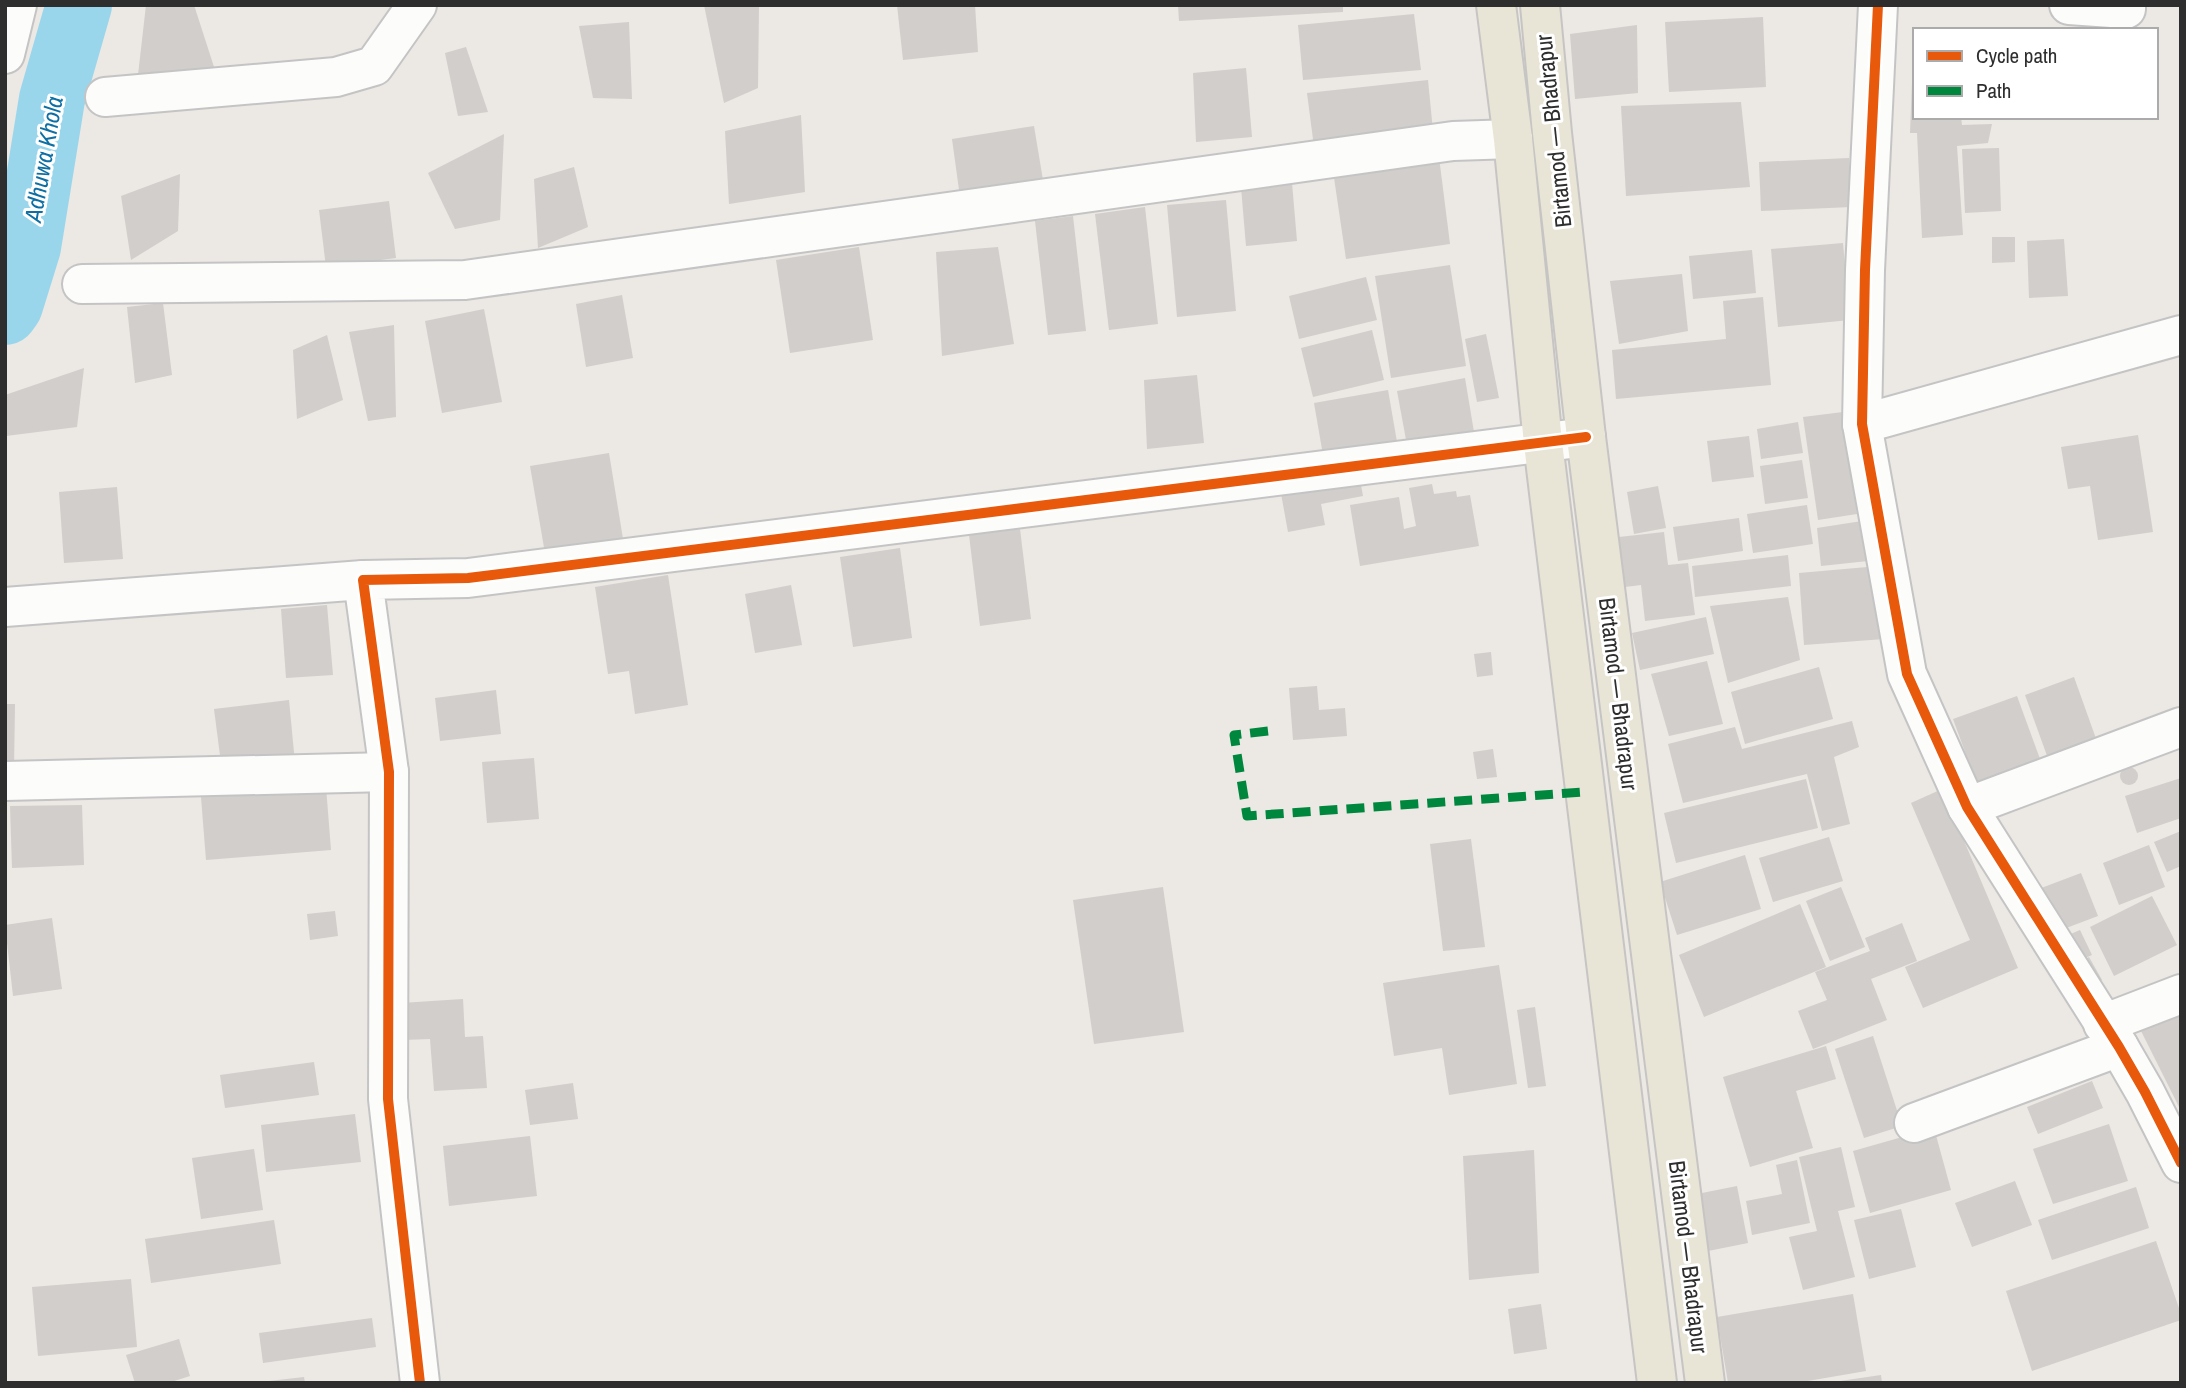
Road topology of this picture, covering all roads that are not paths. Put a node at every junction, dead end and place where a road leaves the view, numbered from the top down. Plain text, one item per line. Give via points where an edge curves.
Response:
1 (16, 5) edge
2 (417, 5) edge
3 (1496, 5) edge
4 (1540, 5) edge
5 (1878, 5) edge
6 (2070, 5) edge
7 (2126, 5) edge
8 (5, 54) edge
9 (105, 97) dead end
10 (1513, 139) junction
11 (82, 284) dead end
12 (2181, 335) edge
13 (1862, 424) junction
14 (1586, 437) junction
15 (1543, 443) junction
16 (363, 580) junction
17 (5, 607) edge
18 (2181, 727) edge
19 (389, 772) junction
20 (5, 781) edge
21 (1967, 807) junction
22 (2181, 994) edge
23 (2111, 1036) junction
24 (1914, 1123) dead end
25 (2181, 1163) edge
26 (419, 1383) edge
27 (1657, 1383) edge
28 (1705, 1383) edge

1 - 8 street
2 - 9 street via 374,66 336,77
3 - 10 main road, Birtamod — Bhadrapur
4 - 14 main road, Birtamod — Bhadrapur
5 - 13 street
6 - 7 street via 2126,9
10 - 11 street via 1453,141 465,280
10 - 15 main road, Birtamod — Bhadrapur
12 - 13 street
13 - 21 street via 1907,674
14 - 15 street
14 - 28 main road, Birtamod — Bhadrapur
15 - 16 street via 468,578
15 - 27 main road, Birtamod — Bhadrapur
16 - 17 street
16 - 19 street
18 - 21 street
19 - 20 street
19 - 26 street via 388,1099
21 - 23 street
22 - 23 street
23 - 24 street
23 - 25 street

